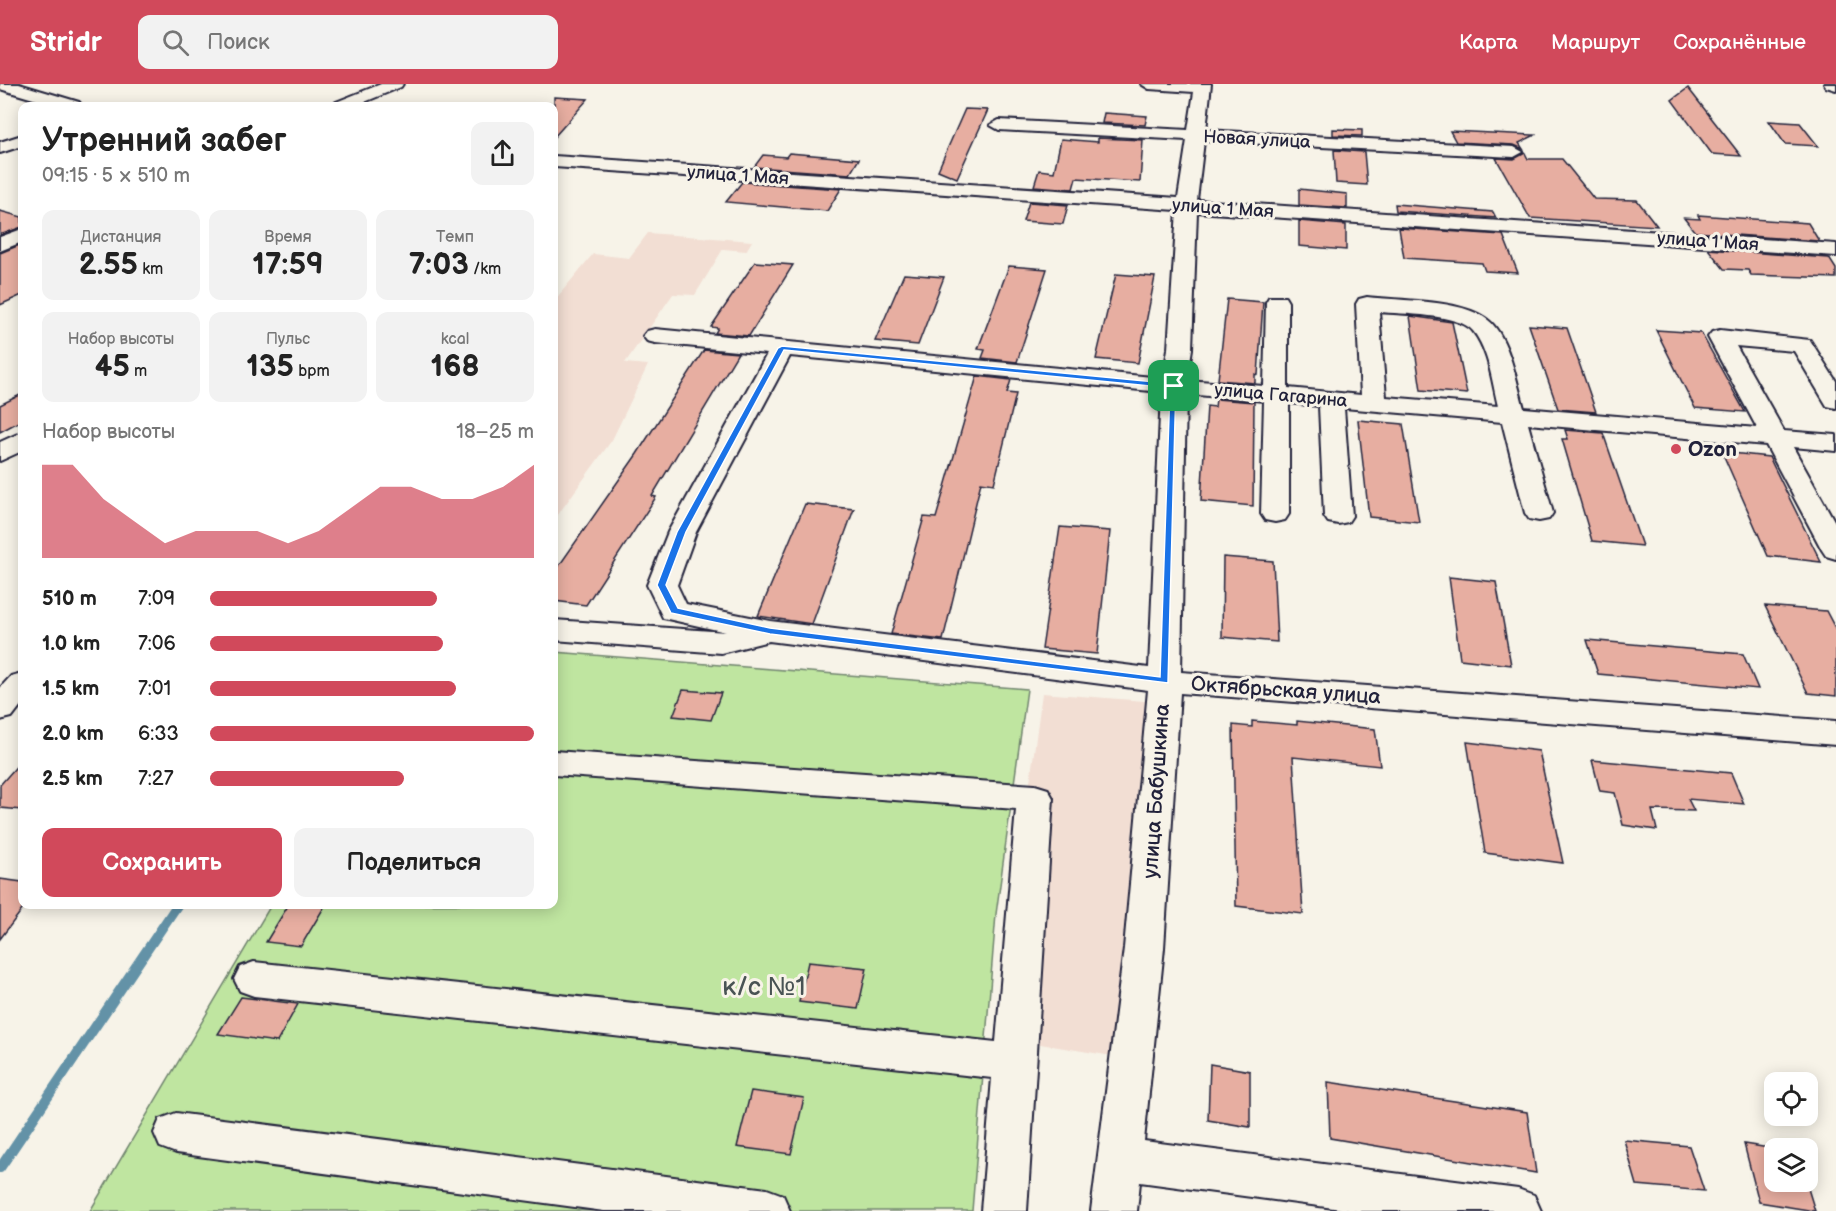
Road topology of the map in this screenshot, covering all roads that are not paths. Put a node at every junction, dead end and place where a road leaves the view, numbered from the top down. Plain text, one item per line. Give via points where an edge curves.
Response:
1 (2, 84) edge
2 (396, 84) edge
3 (1149, 84) edge
4 (1202, 86) edge
5 (371, 88) edge
6 (60, 102) edge
7 (348, 102) edge
8 (999, 125) dead end
9 (1195, 136) junction
10 (18, 141) edge
11 (0, 148) edge
12 (1514, 152) dead end
13 (558, 161) edge
14 (1186, 205) junction
15 (18, 237) edge
16 (0, 244) edge
17 (1836, 250) edge
18 (1277, 302) dead end
19 (655, 336) dead end
20 (782, 348) junction
21 (1174, 386) junction
22 (1276, 394) junction
23 (1331, 399) junction
24 (1836, 401) edge
25 (1374, 403) junction
26 (1513, 415) junction
27 (1775, 438) junction
28 (18, 442) edge
29 (1836, 443) edge
30 (0, 453) edge
31 (1539, 513) dead end
32 (1275, 514) dead end
33 (1338, 516) dead end
34 (1836, 550) edge
35 (558, 630) edge
36 (770, 631) junction
37 (1165, 681) junction
38 (18, 689) edge
39 (0, 709) edge
40 (1836, 733) edge
41 (558, 763) edge
42 (254, 980) dead end
43 (1013, 1062) junction
44 (176, 1132) dead end
45 (1119, 1158) junction
46 (767, 1211) edge
47 (1004, 1211) edge
48 (1114, 1211) edge
49 (1518, 1211) edge

1 - 6 street
2 - 5 street
3 - 4 street
4 - 9 street, улица Бабушкина
5 - 7 street
8 - 9 street, Новая улица
9 - 12 street, Новая улица
9 - 14 street, улица Бабушкина
10 - 11 street
13 - 14 street, улица 1 Мая
14 - 17 street, улица 1 Мая
14 - 21 street, улица Бабушкина via 1180,349
15 - 16 street
18 - 22 street
19 - 20 street, улица Гагарина
20 - 21 street, улица Гагарина
20 - 36 street, Октябрьская улица via 682,532 662,585 674,611
21 - 22 street, улица Гагарина
21 - 37 street, улица Бабушкина
22 - 23 street, улица Гагарина
22 - 32 street
23 - 25 street, улица Гагарина
23 - 33 street
24 - 27 street via 1802,345 1720,337
25 - 26 street, улица Гагарина
25 - 26 street via 1367,304 1461,314 1481,325 1496,349
26 - 27 street, улица Гагарина
26 - 31 street
27 - 29 street, улица Гагарина
27 - 34 street
28 - 30 street
35 - 36 street via 722,643
36 - 37 street, Октябрьская улица
37 - 40 street, Октябрьская улица
37 - 45 street, улица Бабушкина via 1144,948
38 - 39 street
41 - 43 street via 1035,798
42 - 43 street
43 - 47 street
44 - 46 street
45 - 48 street, улица Бабушкина
45 - 49 street

